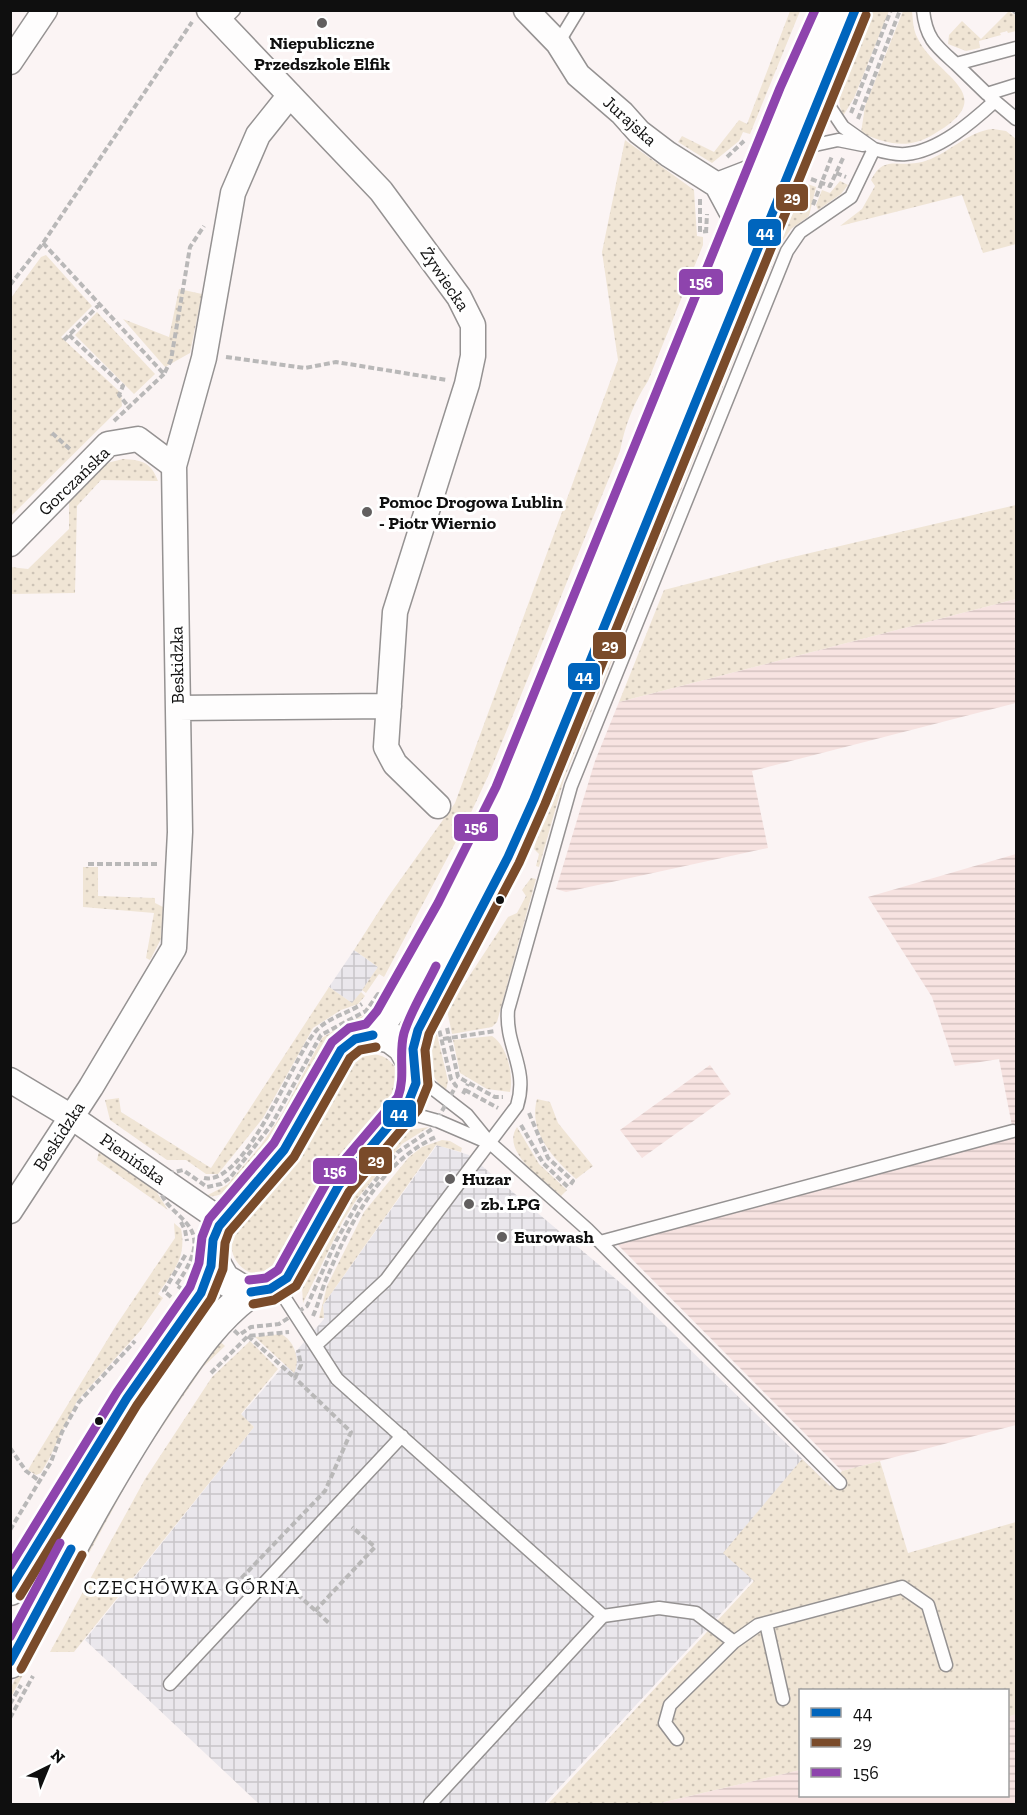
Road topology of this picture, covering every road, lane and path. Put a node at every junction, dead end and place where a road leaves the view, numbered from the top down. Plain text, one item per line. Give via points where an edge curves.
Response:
1 (45, 10) edge
2 (526, 10) edge
3 (578, 10) edge
4 (828, 10) edge
5 (855, 10) edge
6 (900, 10) edge
7 (923, 10) edge
8 (215, 15) edge
9 (10, 25) edge
10 (558, 43) junction
11 (1017, 48) edge
12 (15, 55) edge
13 (956, 64) junction
14 (1017, 85) edge
15 (821, 94) junction
16 (290, 95) junction
17 (991, 97) junction
18 (1016, 120) edge
19 (852, 139) junction
20 (871, 147) junction
21 (799, 149) junction
22 (761, 168) junction
23 (836, 173) dead end
24 (717, 185) junction
25 (206, 224) dead end
26 (738, 224) junction
27 (43, 243) junction
28 (10, 285) edge
29 (99, 305) junction
30 (69, 334) junction
31 (64, 340) dead end
32 (204, 358) junction
33 (467, 384) junction
34 (128, 406) dead end
35 (52, 433) dead end
36 (79, 457) dead end
37 (174, 466) junction
38 (10, 543) edge
39 (389, 706) junction
40 (178, 708) junction
41 (438, 806) dead end
42 (88, 864) dead end
43 (166, 864) dead end
44 (382, 1001) junction
45 (437, 1028) junction
46 (507, 1030) junction
47 (373, 1035) junction
48 (449, 1038) junction
49 (416, 1070) junction
50 (10, 1080) edge
51 (468, 1084) junction
52 (456, 1086) junction
53 (465, 1090) junction
54 (453, 1104) junction
55 (402, 1111) junction
56 (514, 1111) junction
57 (70, 1116) junction
58 (443, 1123) junction
59 (1013, 1131) dead end
60 (489, 1142) junction
61 (204, 1178) dead end
62 (207, 1187) dead end
63 (569, 1187) junction
64 (10, 1211) edge
65 (572, 1216) junction
66 (347, 1220) dead end
67 (222, 1221) junction
68 (181, 1222) dead end
69 (600, 1242) junction
70 (212, 1258) junction
71 (176, 1285) dead end
72 (264, 1289) junction
73 (164, 1291) dead end
74 (164, 1302) dead end
75 (302, 1323) junction
76 (287, 1333) junction
77 (140, 1335) dead end
78 (248, 1336) junction
79 (292, 1339) dead end
80 (316, 1345) junction
81 (298, 1348) dead end
82 (208, 1377) dead end
83 (295, 1378) junction
84 (402, 1436) junction
85 (10, 1449) edge
86 (42, 1483) junction
87 (840, 1484) dead end
88 (352, 1527) dead end
89 (10, 1530) edge
90 (279, 1577) dead end
91 (10, 1590) edge
92 (230, 1591) dead end
93 (315, 1611) junction
94 (603, 1616) junction
95 (329, 1623) dead end
96 (766, 1623) junction
97 (734, 1642) junction
98 (24, 1665) edge
99 (946, 1665) dead end
100 (170, 1684) dead end
101 (783, 1699) dead end
102 (10, 1718) edge
103 (677, 1739) dead end
104 (430, 1804) edge

1 - 12 street
2 - 10 street, Jurajska
3 - 10 lane
4 - 22 street
5 - 15 street
6 - 19 path
7 - 13 lane via 925,29 932,42
8 - 16 street, Żywiecka
8 - 27 path
9 - 12 street
10 - 24 street, Jurajska via 578,75 639,132
11 - 13 lane
13 - 17 lane
14 - 17 lane
15 - 19 lane
15 - 21 street
16 - 32 street, Beskidzka via 258,135 233,193
16 - 33 street, Żywiecka via 381,191 467,309 474,339
17 - 18 lane
17 - 20 lane via 956,133 925,149 899,154
19 - 20 lane
19 - 21 lane
19 - 23 path
20 - 46 lane via 851,197 800,232 787,250 571,786 508,1010
21 - 45 street
22 - 24 street
22 - 26 street
24 - 26 street, Jurajska
25 - 29 path via 190,247 171,360 164,374
26 - 44 street via 507,792 466,876
27 - 28 path
27 - 29 path
29 - 30 path
30 - 31 path
30 - 34 path via 123,386 119,395
32 - 33 path via 305,368 336,362
32 - 37 street, Beskidzka
33 - 39 street, Żywiecka via 395,612
35 - 36 path
37 - 38 street, Gorczańska via 138,439 108,444
37 - 40 street, Beskidzka
39 - 40 street
39 - 41 street, Żywiecka via 386,747 395,764
40 - 57 street, Beskidzka via 180,832 174,948
42 - 43 path
44 - 45 path
44 - 47 street
44 - 61 path via 338,1015 317,1030 278,1102 253,1138 222,1176
44 - 62 path via 378,994 366,1011 321,1035 264,1136 230,1178
45 - 48 path
45 - 48 path
45 - 49 street via 414,1043
45 - 52 path
46 - 48 path
46 - 56 lane via 521,1070 522,1091
47 - 49 street via 398,1043
47 - 67 street via 355,1039 341,1050 284,1150
48 - 51 path via 458,1077
49 - 54 lane
49 - 55 street via 413,1095
50 - 57 street, Pienińska
51 - 53 path
51 - 56 path via 495,1097 504,1097
52 - 53 path
52 - 54 path
53 - 54 path
53 - 56 path
54 - 58 path
54 - 60 lane
55 - 58 lane
55 - 72 street via 339,1185 292,1272
56 - 60 lane
56 - 63 path via 543,1163
56 - 63 path via 529,1113 548,1158 573,1181
57 - 64 street, Beskidzka
57 - 67 street, Pienińska
58 - 60 lane
58 - 66 path via 399,1152
58 - 75 path via 443,1134 405,1155 377,1188 337,1254 314,1315
59 - 69 lane
60 - 65 lane
60 - 80 lane via 386,1280
63 - 65 path via 575,1204
65 - 69 lane
67 - 70 street via 214,1234
68 - 73 path via 186,1255
69 - 87 lane
70 - 72 street via 229,1284
70 - 91 street via 201,1293 127,1398
71 - 74 path
72 - 75 lane
72 - 98 street via 234,1304 209,1332 144,1423 96,1503
75 - 76 path
75 - 80 lane
76 - 78 path via 282,1330
76 - 79 path
77 - 86 path via 79,1402
78 - 82 path
78 - 83 path
80 - 84 lane via 337,1379
81 - 83 path via 300,1365
83 - 92 path via 351,1432 325,1491
84 - 94 lane
84 - 100 lane
85 - 86 path via 26,1471
86 - 89 path
88 - 93 path via 375,1547
90 - 93 path
93 - 95 path
94 - 97 lane via 659,1608 696,1614
94 - 104 lane
96 - 97 lane
96 - 99 lane via 902,1587 928,1605
96 - 101 lane
97 - 103 lane via 670,1705 665,1723
98 - 102 path

